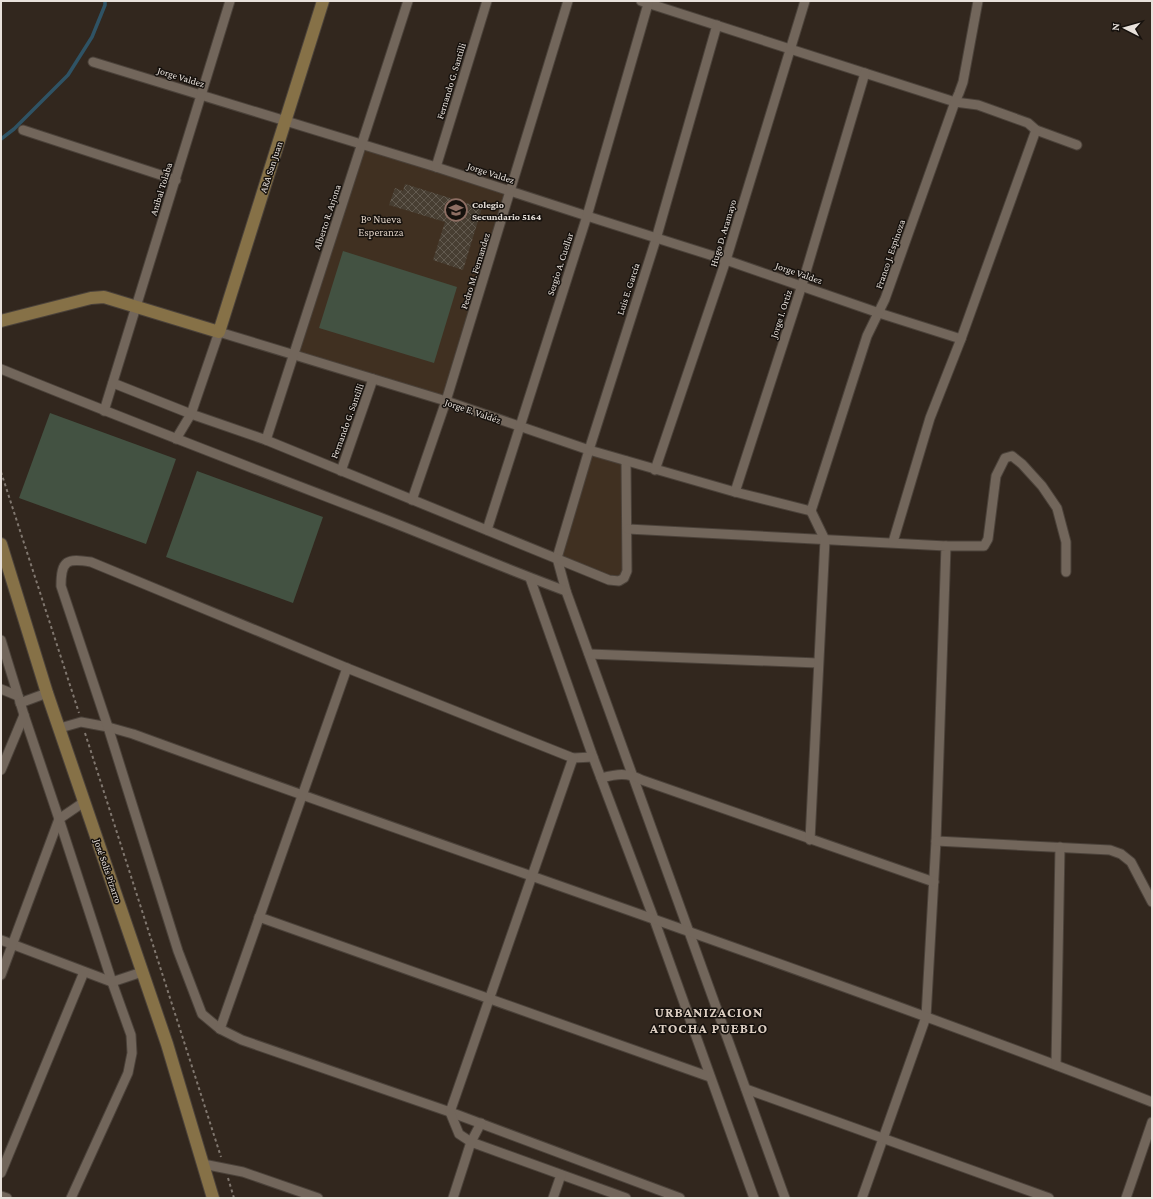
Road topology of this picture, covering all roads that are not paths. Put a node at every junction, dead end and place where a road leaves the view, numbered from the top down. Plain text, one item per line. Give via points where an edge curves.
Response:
1 (230, 1) edge
2 (323, 1) edge
3 (408, 1) edge
4 (487, 1) edge
5 (568, 1) edge
6 (805, 1) edge
7 (978, 1) edge
8 (645, 2) edge
9 (717, 25) junction
10 (791, 49) junction
11 (93, 62) dead end
12 (865, 73) junction
13 (202, 95) junction
14 (954, 102) junction
15 (286, 121) junction
16 (23, 130) dead end
17 (1036, 130) junction
18 (362, 144) junction
19 (1077, 145) dead end
20 (436, 167) junction
21 (176, 180) junction
22 (510, 191) junction
23 (586, 216) junction
24 (656, 239) junction
25 (726, 260) junction
26 (802, 285) junction
27 (136, 307) junction
28 (879, 313) junction
29 (1, 321) edge
30 (219, 332) junction
31 (961, 339) junction
32 (293, 354) junction
33 (1, 369) edge
34 (373, 379) junction
35 (113, 383) junction
36 (446, 401) junction
37 (104, 411) junction
38 (191, 414) junction
39 (518, 427) junction
40 (176, 439) junction
41 (266, 440) junction
42 (589, 450) junction
43 (626, 461) junction
44 (655, 470) junction
45 (340, 471) junction
46 (735, 492) junction
47 (412, 500) junction
48 (811, 511) junction
49 (628, 529) junction
50 (487, 530) junction
51 (825, 540) junction
52 (893, 542) junction
53 (1, 544) edge
54 (946, 546) junction
55 (556, 558) junction
56 (1066, 572) dead end
57 (530, 578) junction
58 (566, 590) junction
59 (1, 640) edge
60 (590, 654) junction
61 (818, 663) junction
62 (347, 668) junction
63 (1, 689) edge
64 (47, 692) junction
65 (19, 699) junction
66 (24, 715) junction
67 (108, 726) junction
68 (60, 728) junction
69 (593, 757) junction
70 (573, 758) junction
71 (1, 770) edge
72 (633, 775) junction
73 (601, 778) junction
74 (302, 796) junction
75 (84, 802) junction
76 (59, 819) junction
77 (810, 840) junction
78 (936, 841) junction
79 (1060, 847) junction
80 (532, 876) junction
81 (934, 882) junction
82 (1152, 902) edge
83 (259, 917) junction
84 (654, 919) junction
85 (689, 932) junction
86 (1, 940) edge
87 (13, 945) junction
88 (84, 972) junction
89 (142, 972) junction
90 (1, 975) edge
91 (112, 982) junction
92 (489, 998) junction
93 (926, 1017) junction
94 (220, 1029) junction
95 (1056, 1065) junction
96 (710, 1077) junction
97 (746, 1089) junction
98 (1152, 1102) edge
99 (450, 1112) junction
100 (1152, 1122) edge
101 (481, 1124) junction
102 (883, 1138) junction
103 (471, 1142) junction
104 (203, 1164) junction
105 (1, 1173) edge
106 (561, 1175) junction
107 (1, 1196) edge
108 (755, 1197) edge
109 (7, 1198) edge
110 (71, 1198) edge
111 (213, 1198) edge
112 (318, 1198) edge
113 (453, 1198) edge
114 (553, 1198) edge
115 (626, 1198) edge
116 (680, 1198) edge
117 (785, 1198) edge
118 (862, 1198) edge
119 (1049, 1198) edge
120 (1126, 1198) edge

1 - 13 street, Anibal Tolaba
2 - 15 main road, ARA San Juan
3 - 18 street, Alberto R. Arjona
4 - 20 street, Fernando G. Santilli
5 - 22 street, Pedro M. Fernandez
6 - 10 street, Hugo D. Aramayo
7 - 14 street, Franco J. Espinoza via 963,82
8 - 9 street
8 - 23 street, Sergio A. Cuellar
9 - 10 street
9 - 24 street, Luis E. García
10 - 12 street
10 - 25 street, Hugo D. Aramayo
11 - 13 street, Jorge Valdez
12 - 14 street
12 - 26 street, Jorge I. Ortiz
13 - 15 street, Jorge Valdez
13 - 21 street, Anibal Tolaba
14 - 17 street via 978,105 1028,123
14 - 28 street, Franco J. Espinoza
15 - 18 street, Jorge Valdez
15 - 30 main road, ARA San Juan
16 - 21 street
17 - 19 street
17 - 31 street
18 - 20 street, Jorge Valdez
18 - 32 street, Alberto R. Arjona
20 - 22 street, Jorge Valdez
21 - 27 street, Anibal Tolaba
22 - 23 street, Jorge Valdez
22 - 36 street, Pedro M. Fernandez
23 - 24 street, Jorge Valdez
23 - 39 street, Sergio A. Cuellar
24 - 25 street, Jorge Valdez
24 - 42 street, Luis E. García
25 - 26 street, Jorge Valdez
25 - 44 street, Hugo D. Aramayo
26 - 28 street, Jorge Valdez
26 - 46 street, Jorge I. Ortiz
27 - 29 main road, Jorge E. Valdéz via 104,297 91,298
27 - 30 main road, Jorge E. Valdéz
27 - 35 street, Anibal Tolaba
28 - 31 street, Jorge Valdez
28 - 48 street, Franco J. Espinoza via 867,336
30 - 32 street, Jorge E. Valdéz
30 - 38 street
31 - 52 street via 930,418
32 - 34 street, Jorge E. Valdéz
32 - 41 street, Alberto R. Arjona
33 - 37 street
34 - 36 street, Jorge E. Valdéz
34 - 45 street, Fernando G. Santilli
35 - 37 street, Anibal Tolaba
35 - 38 street
36 - 39 street, Jorge E. Valdéz
36 - 47 street, Pedro M. Fernandez
37 - 40 street
38 - 40 street
38 - 41 street
39 - 42 street, Jorge E. Valdéz
39 - 50 street, Sergio A. Cuellar
40 - 57 street
41 - 45 street
42 - 43 street, Jorge E. Valdéz
42 - 55 street, Luis E. García
43 - 44 street, Jorge E. Valdéz
43 - 49 street
44 - 46 street, Jorge E. Valdéz
45 - 47 street
46 - 48 street, Jorge E. Valdéz
47 - 50 street
48 - 51 street
49 - 51 street
49 - 55 street via 627,571 624,578 619,581 609,580
50 - 55 street
51 - 52 street
51 - 61 street
52 - 54 street
53 - 64 main road, José Solís Pizarro
54 - 56 street via 984,546 988,539 996,476 1005,458 1012,456 1042,486 1057,508 1066,542
54 - 78 street
55 - 58 street
57 - 58 street
57 - 69 street
58 - 60 street
59 - 65 street
60 - 61 street
60 - 72 street
61 - 77 street
62 - 67 street via 91,562 69,560 64,565 61,586
62 - 70 street
62 - 74 street
63 - 65 street
64 - 65 street
64 - 68 main road, José Solís Pizarro
65 - 66 street
66 - 71 street
66 - 76 street
67 - 68 street via 81,722
67 - 74 street
67 - 94 street via 178,951 202,1014
68 - 75 main road, José Solís Pizarro
69 - 70 street
69 - 73 street
70 - 80 street
72 - 73 street via 619,774
72 - 77 street
72 - 85 street
73 - 84 street
74 - 80 street
74 - 83 street
75 - 76 street
75 - 89 main road, José Solís Pizarro
76 - 87 street
76 - 91 street
77 - 81 street
78 - 79 street
78 - 81 street
79 - 82 street via 1110,850 1121,854 1131,862
79 - 95 street
80 - 84 street
80 - 92 street
81 - 93 street
83 - 92 street
83 - 94 street
84 - 85 street
84 - 96 street
85 - 93 street
85 - 97 street
86 - 87 street
87 - 88 street
87 - 90 street
88 - 91 street
88 - 105 street
89 - 91 street
89 - 104 main road, José Solís Pizarro via 167,1044
91 - 110 street via 131,1035 132,1053 128,1073
92 - 96 street
92 - 99 street
93 - 95 street
93 - 102 street
94 - 99 street via 242,1040
95 - 98 street
96 - 108 street
97 - 102 street
97 - 117 street
99 - 101 street
99 - 103 street via 459,1134
100 - 120 street
101 - 103 street
101 - 116 street
102 - 118 street
102 - 119 street
103 - 106 street
103 - 113 street
104 - 111 main road, José Solís Pizarro
104 - 112 street via 243,1172
106 - 114 street
106 - 115 street
107 - 109 street

